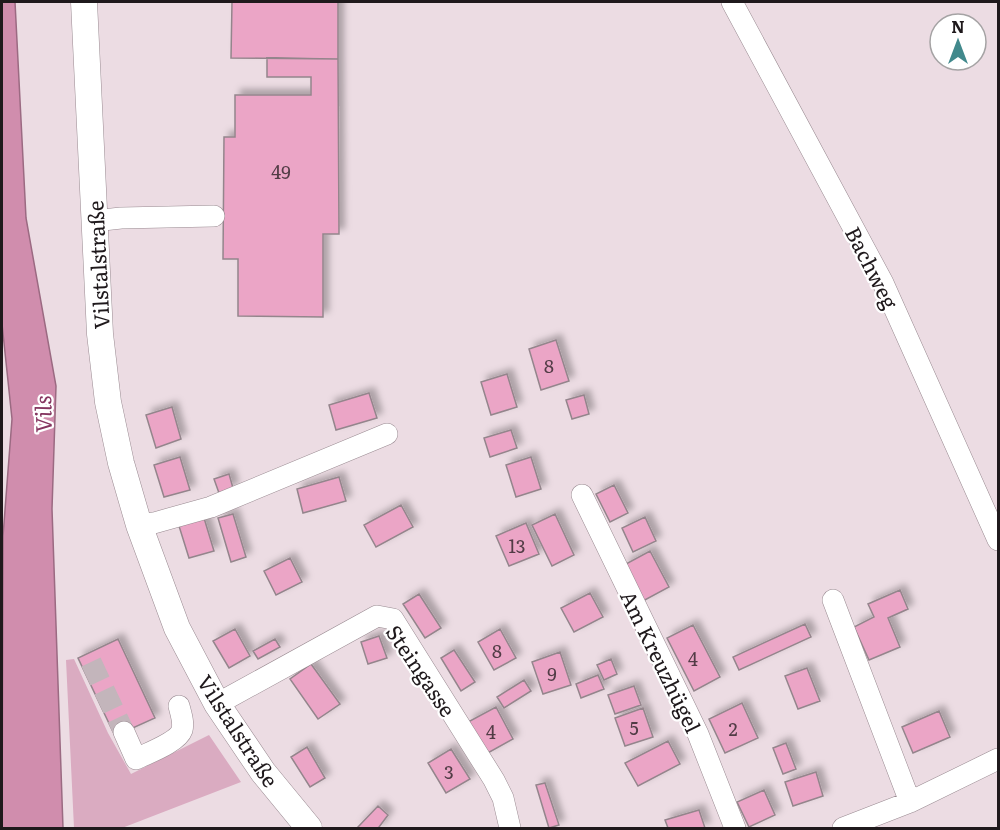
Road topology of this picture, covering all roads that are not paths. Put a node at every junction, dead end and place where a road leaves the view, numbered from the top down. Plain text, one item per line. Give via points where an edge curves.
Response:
1 (84, 2) edge
2 (732, 2) edge
3 (214, 216) dead end
4 (94, 221) junction
5 (387, 434) dead end
6 (582, 495) dead end
7 (139, 525) junction
8 (999, 540) edge
9 (833, 600) dead end
10 (218, 704) junction
11 (178, 706) dead end
12 (124, 732) tunnel mouth
13 (999, 759) edge
14 (910, 802) junction
15 (309, 828) edge
16 (510, 828) edge
17 (735, 828) edge
18 (843, 828) edge

1 - 4 main road, Vilstalstraße
2 - 8 street, Bachweg via 883,284
3 - 4 street
4 - 7 main road, Vilstalstraße via 108,402
5 - 7 street via 211,507
6 - 17 street, Am Kreuzhügel via 698,734
7 - 10 main road, Vilstalstraße via 177,628
9 - 14 street
10 - 15 main road, Vilstalstraße via 263,772
10 - 16 street, Steingasse via 377,616 393,619 494,780
11 - 12 street via 183,728 180,735 136,759
13 - 14 street
14 - 18 street

